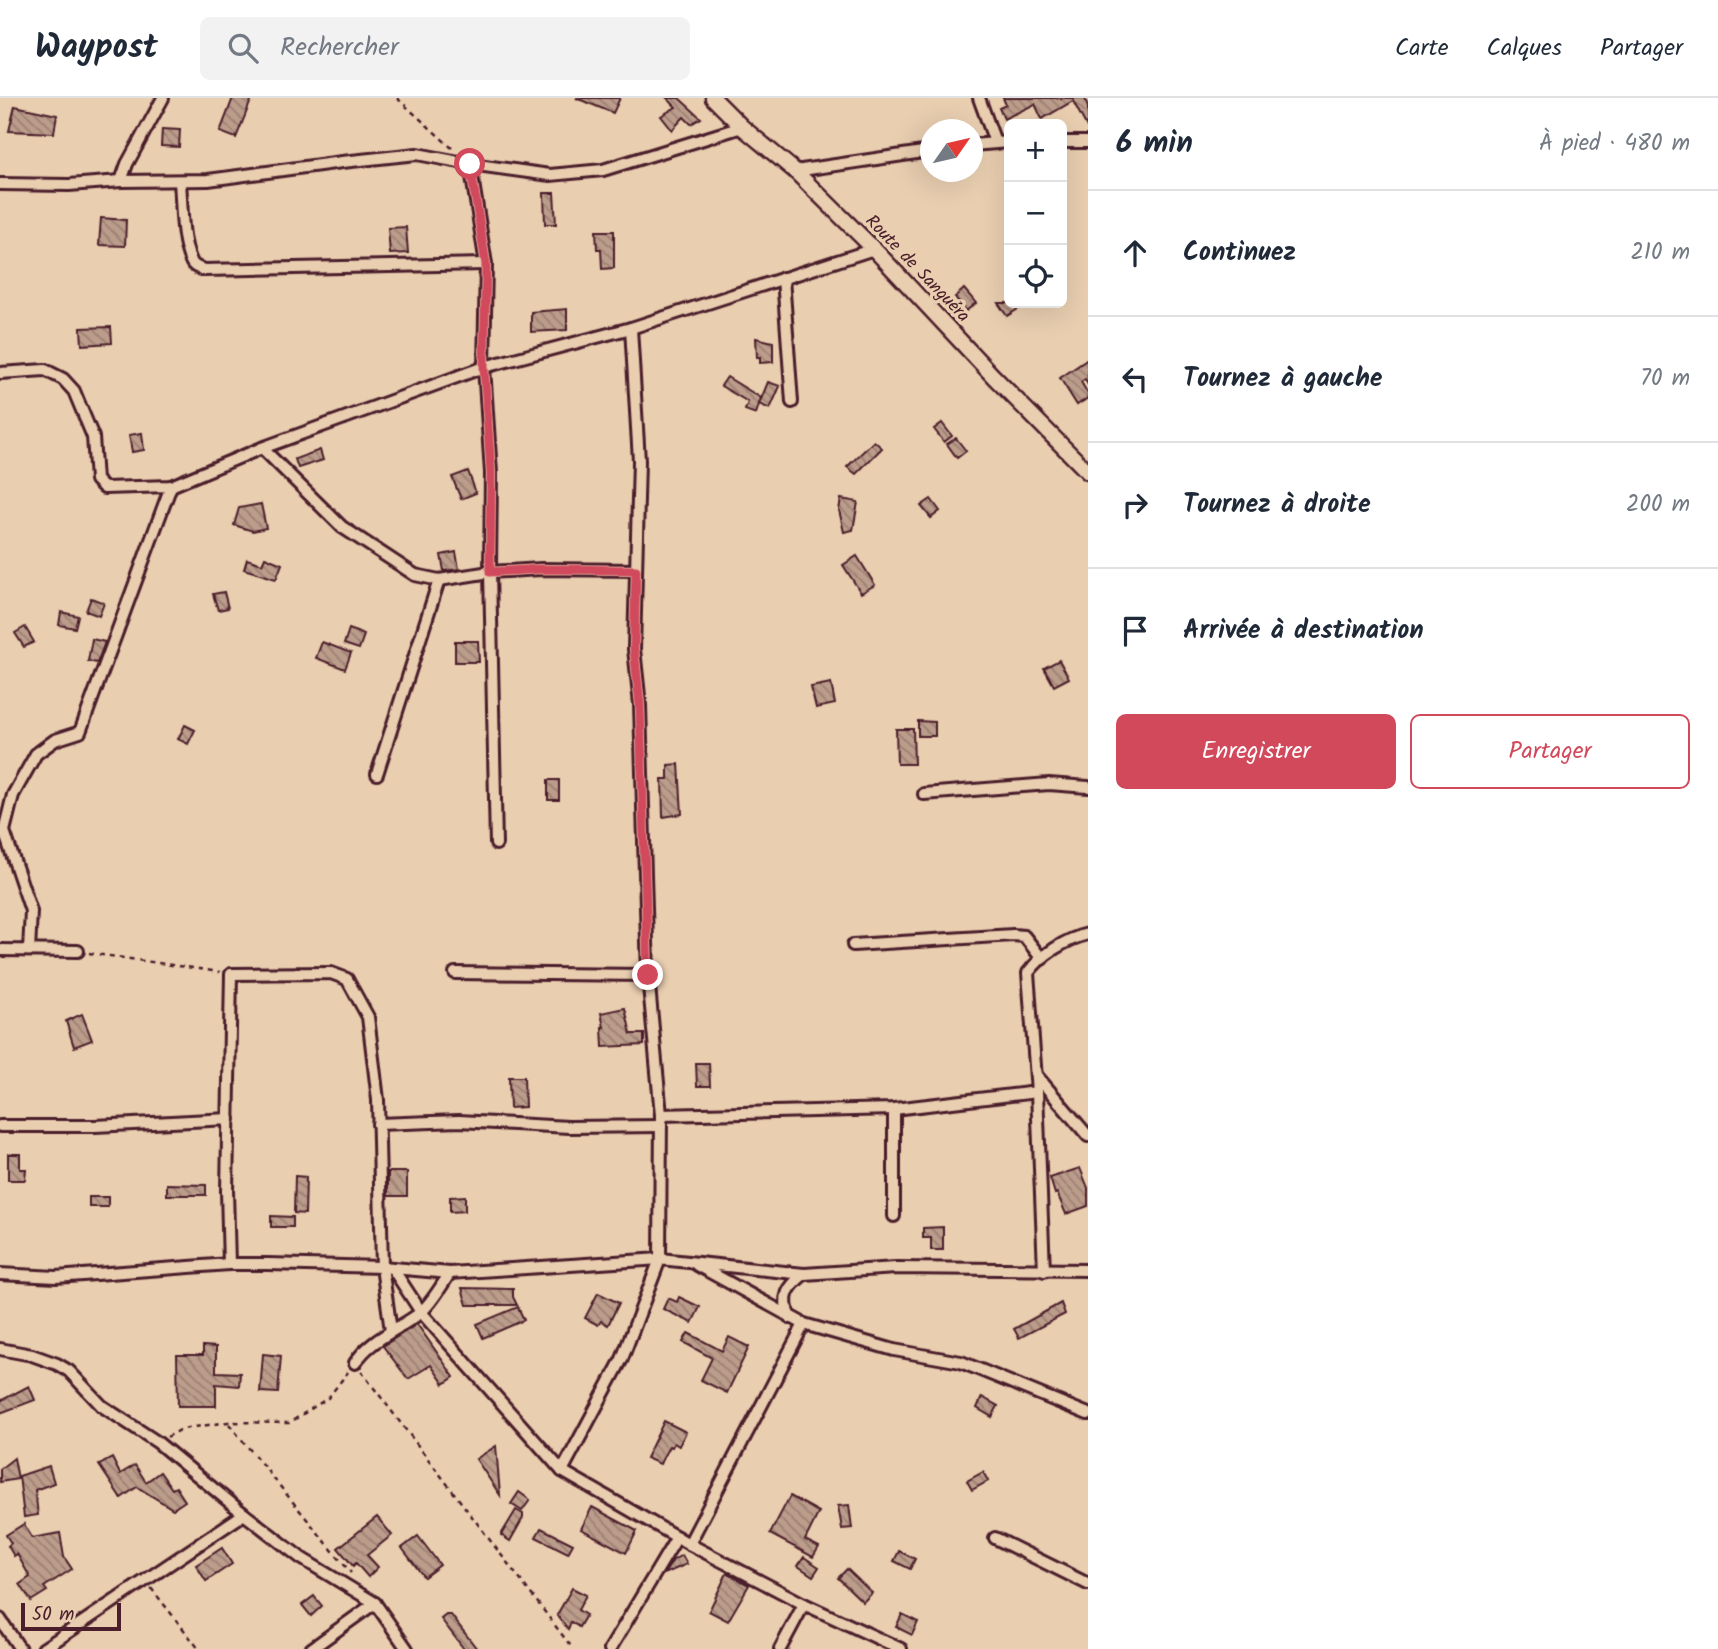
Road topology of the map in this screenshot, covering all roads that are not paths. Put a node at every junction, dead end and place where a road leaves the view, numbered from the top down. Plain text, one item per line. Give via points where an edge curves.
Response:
1 (163, 98) edge
2 (713, 98) edge
3 (979, 98) edge
4 (742, 127) junction
5 (995, 142) junction
6 (1004, 142) edge
7 (1067, 142) edge
8 (1088, 142) edge
9 (983, 144) edge
10 (920, 152) edge
11 (470, 164) junction
12 (794, 171) junction
13 (121, 181) junction
14 (180, 182) junction
15 (0, 184) edge
16 (874, 249) junction
17 (486, 264) junction
18 (783, 278) junction
19 (631, 328) junction
20 (484, 367) junction
21 (0, 373) edge
22 (792, 402) dead end
23 (262, 448) junction
24 (1088, 472) edge
25 (171, 486) junction
26 (636, 570) junction
27 (490, 572) junction
28 (439, 580) junction
29 (377, 774) dead end
30 (1088, 787) edge
31 (924, 794) dead end
32 (496, 844) dead end
33 (1088, 934) edge
34 (853, 945) dead end
35 (0, 950) edge
36 (29, 950) junction
37 (78, 951) road end
38 (1042, 959) junction
39 (456, 973) dead end
40 (648, 975) junction
41 (1036, 1075) junction
42 (1037, 1092) junction
43 (894, 1109) junction
44 (229, 1119) junction
45 (661, 1121) junction
46 (378, 1124) junction
47 (0, 1126) edge
48 (1088, 1136) edge
49 (894, 1216) dead end
50 (660, 1259) junction
51 (692, 1262) junction
52 (229, 1264) junction
53 (388, 1268) junction
54 (1088, 1270) edge
55 (1044, 1271) junction
56 (450, 1273) junction
57 (0, 1274) edge
58 (804, 1274) junction
59 (421, 1312) junction
60 (790, 1318) junction
61 (804, 1324) junction
62 (391, 1331) junction
63 (0, 1349) edge
64 (355, 1363) road end
65 (1088, 1414) edge
66 (562, 1471) junction
67 (244, 1514) junction
68 (677, 1537) junction
69 (995, 1538) dead end
70 (689, 1544) junction
71 (1088, 1584) edge
72 (375, 1603) junction
73 (804, 1604) junction
74 (0, 1619) edge
75 (20, 1649) edge
76 (43, 1649) edge
77 (311, 1649) edge
78 (407, 1649) edge
79 (610, 1649) edge
80 (779, 1649) edge
81 (901, 1649) edge

1 - 13 street
2 - 4 street, Route de Sanguéra
3 - 5 street
4 - 11 street via 603,170 551,175
4 - 12 street, Route de Sanguéra
5 - 6 street
5 - 9 street
7 - 8 street
10 - 12 street
11 - 14 street via 417,154
11 - 17 street
12 - 16 street, Route de Sanguéra
13 - 14 street
13 - 15 street
14 - 17 street via 191,261 204,270
16 - 18 street
16 - 24 street, Route de Sanguéra
17 - 20 street
18 - 19 street
18 - 22 street
19 - 20 street
19 - 26 street via 639,461
20 - 23 street
20 - 27 street via 491,473
21 - 25 street via 45,370 64,379 74,391 93,438 99,485
23 - 25 street
23 - 28 street via 342,527 415,575
25 - 36 street via 80,732 55,740 36,754 13,795 4,831 31,911
26 - 27 street
26 - 40 street via 634,649 640,705
27 - 28 street
27 - 32 street
28 - 29 street
30 - 31 street via 1049,784
33 - 38 street via 1070,938
34 - 38 street via 1013,935 1024,936
35 - 36 street
36 - 37 street
38 - 41 street via 1028,973
39 - 40 street
40 - 45 street
41 - 42 street
41 - 48 street
42 - 43 street
42 - 55 street
43 - 45 street
43 - 49 street
44 - 46 street via 231,974 331,973 347,979 369,1017
44 - 47 street
44 - 52 street
45 - 46 street via 569,1127 459,1121
45 - 50 street
46 - 53 street
50 - 51 street
50 - 56 street
50 - 66 street via 622,1359
51 - 58 street
51 - 60 street
52 - 53 street
52 - 57 street via 56,1277
53 - 56 street
53 - 59 street
53 - 62 street
54 - 55 street
55 - 58 street via 896,1268
56 - 59 street
58 - 60 street via 789,1287 785,1307
59 - 62 street
59 - 66 street
60 - 61 street
61 - 65 street via 894,1350 961,1362
61 - 70 street
62 - 64 street
63 - 67 street via 32,1354 69,1371 102,1406 157,1442
66 - 68 street
67 - 72 street via 301,1558
67 - 76 street
68 - 70 street
68 - 79 street
69 - 71 street
70 - 73 street
72 - 77 street
72 - 78 street
73 - 80 street
73 - 81 street
74 - 75 street

